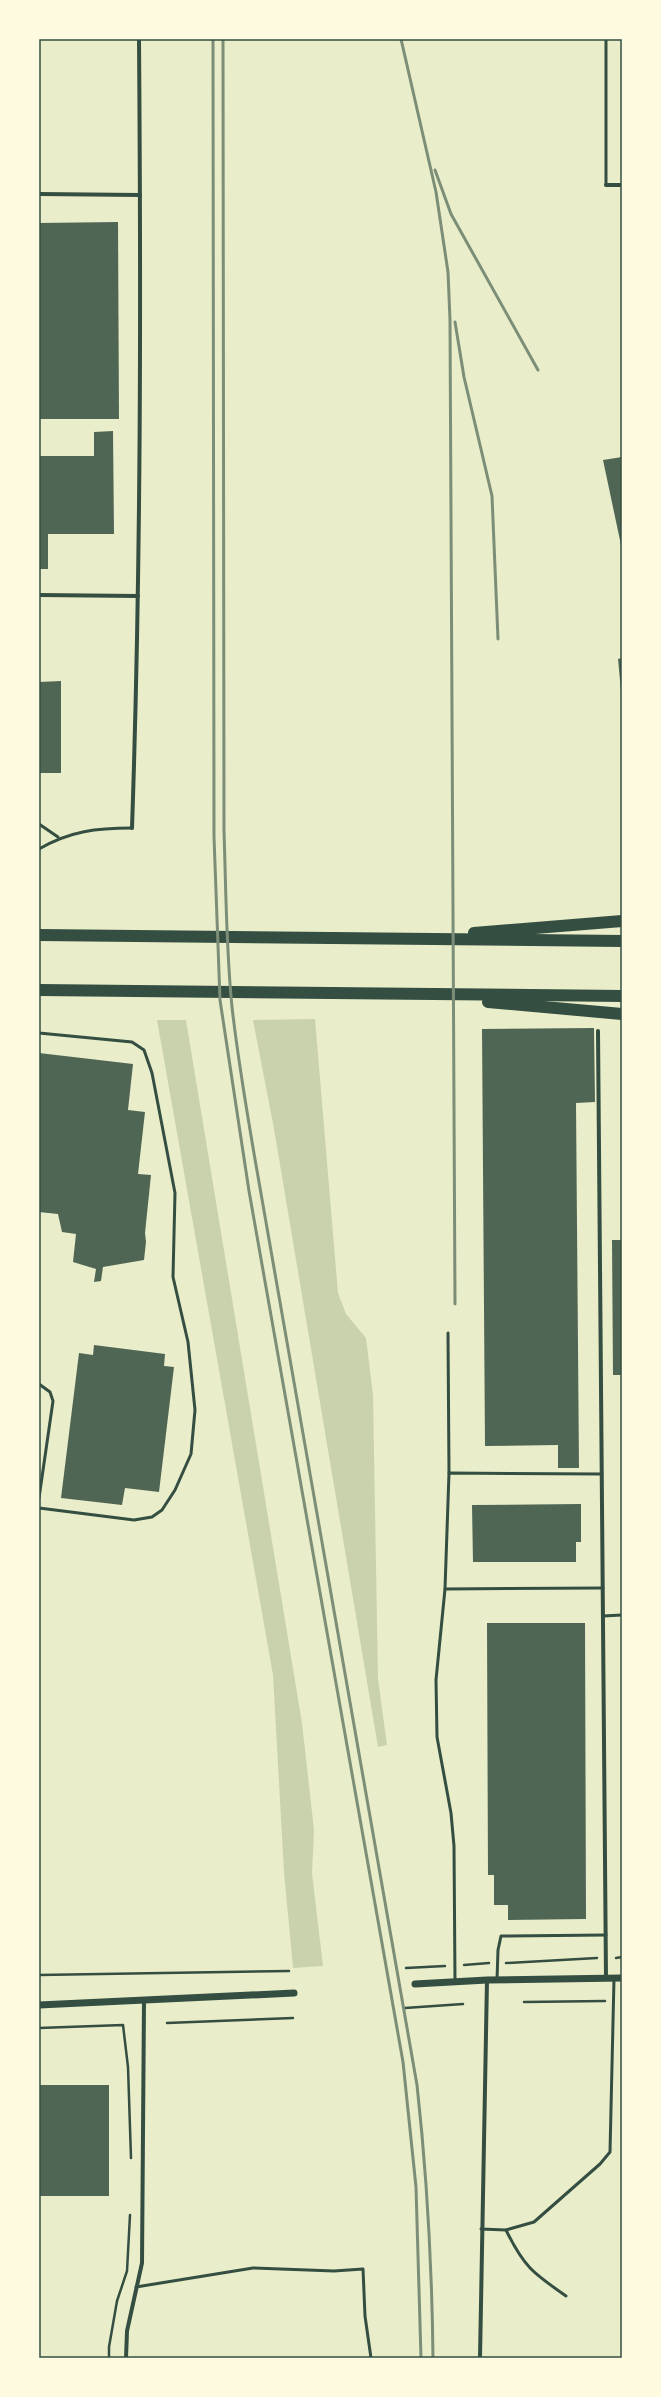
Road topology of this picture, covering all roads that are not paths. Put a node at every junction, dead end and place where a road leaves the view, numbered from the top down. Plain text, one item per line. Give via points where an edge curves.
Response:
1 (139, 39) edge
2 (606, 39) edge
3 (606, 185) joint
4 (622, 185) edge
5 (39, 194) edge
6 (140, 194) junction
7 (39, 595) edge
8 (138, 596) junction
9 (39, 824) edge
10 (132, 828) joint
11 (58, 837) junction
12 (39, 849) edge
13 (622, 921) edge
14 (39, 935) edge
15 (407, 939) junction
16 (622, 941) edge
17 (39, 990) edge
18 (401, 995) junction
19 (622, 996) edge
20 (622, 1014) edge
21 (598, 1031) dead end
22 (39, 1032) edge
23 (448, 1333) dead end
24 (39, 1384) edge
25 (448, 1473) junction
26 (602, 1474) junction
27 (39, 1498) edge
28 (39, 1508) edge
29 (603, 1588) junction
30 (445, 1589) junction
31 (603, 1616) junction
32 (622, 1616) edge
33 (606, 1935) junction
34 (610, 1978) junction
35 (622, 1978) edge
36 (487, 1980) junction
37 (497, 1980) junction
38 (455, 1982) junction
39 (415, 1984) dead end
40 (294, 1993) dead end
41 (144, 2001) junction
42 (39, 2005) edge
43 (481, 2229) junction
44 (506, 2230) junction
45 (136, 2287) junction
46 (566, 2296) dead end
47 (126, 2358) edge
48 (372, 2358) edge
49 (480, 2358) edge

1 - 6 street
2 - 3 lane
3 - 4 street
5 - 6 street
6 - 8 street
7 - 8 street
8 - 10 street
9 - 11 lane
10 - 11 lane via 86,830
11 - 12 lane
13 - 15 highway
14 - 15 highway
15 - 16 highway
17 - 18 highway
18 - 19 highway
18 - 20 highway
21 - 26 street
22 - 28 lane via 132,1042 144,1050 152,1073 175,1192 173,1277 188,1342 195,1410 191,1454 176,1490 162,1510 152,1517 134,1520
23 - 25 lane
24 - 27 lane via 50,1392 53,1401
25 - 26 lane
25 - 30 lane
26 - 29 street
29 - 30 lane
29 - 31 street
30 - 38 lane via 436,1680 437,1737 451,1813 454,1846
31 - 32 lane
31 - 33 street
33 - 34 street via 606,1958
33 - 37 lane via 501,1936
34 - 35 street
34 - 37 street
34 - 44 lane via 614,2001 610,2152 600,2164 534,2222
36 - 37 street
36 - 38 street
36 - 43 street
38 - 39 street
40 - 41 street
41 - 42 street
41 - 45 street via 142,2263
43 - 44 lane
43 - 49 street
44 - 46 lane via 518,2255 532,2272
45 - 47 street via 127,2331
45 - 48 lane via 253,2268 334,2271 363,2269 365,2316

